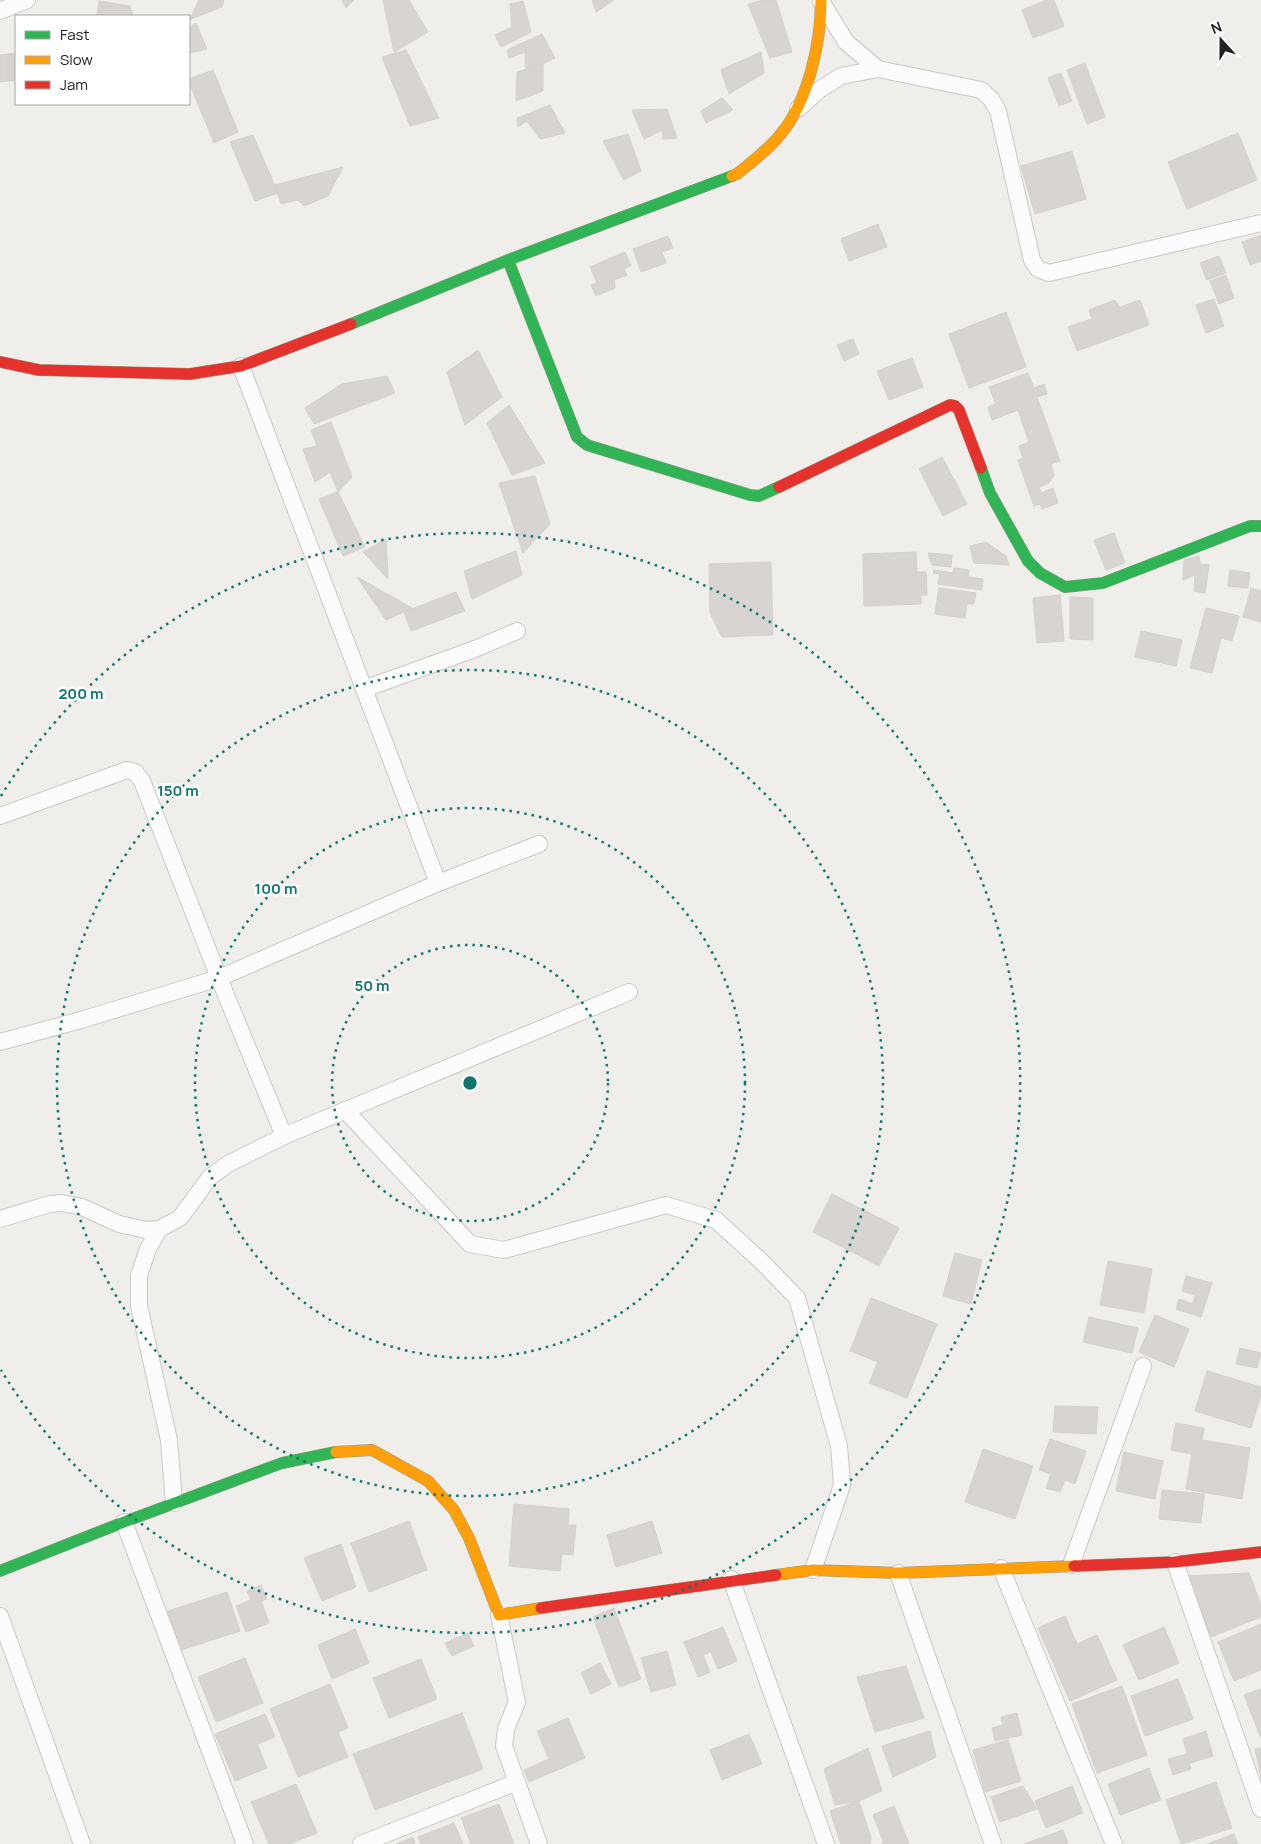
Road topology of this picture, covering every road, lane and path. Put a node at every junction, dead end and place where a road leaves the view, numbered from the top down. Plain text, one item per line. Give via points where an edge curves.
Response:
1 (19, 1) edge
2 (821, 1) edge
3 (0, 11) edge
4 (878, 69) junction
5 (796, 112) junction
6 (1261, 223) edge
7 (508, 260) junction
8 (0, 362) edge
9 (241, 366) junction
10 (1261, 526) edge
11 (517, 631) dead end
12 (364, 689) junction
13 (0, 816) edge
14 (539, 844) dead end
15 (438, 883) junction
16 (219, 978) junction
17 (629, 992) dead end
18 (0, 1042) edge
19 (345, 1110) junction
20 (284, 1136) junction
21 (0, 1219) edge
22 (159, 1229) junction
23 (1143, 1366) dead end
24 (174, 1503) junction
25 (124, 1522) junction
26 (1260, 1549) edge
27 (1175, 1562) junction
28 (1071, 1565) junction
29 (1001, 1568) junction
30 (813, 1570) junction
31 (0, 1571) edge
32 (898, 1573) junction
33 (731, 1579) junction
34 (0, 1616) edge
35 (499, 1616) junction
36 (517, 1782) junction
37 (1261, 1809) edge
38 (82, 1844) edge
39 (245, 1844) edge
40 (361, 1844) edge
41 (539, 1844) edge
42 (826, 1844) edge
43 (993, 1844) edge
44 (1114, 1844) edge

1 - 3 street
2 - 4 street via 846,42
2 - 5 street via 819,34
4 - 5 street via 841,76 819,90
4 - 6 street via 981,90 991,99 998,111 1032,260 1038,269 1048,273
5 - 7 street via 766,151 737,174
7 - 9 street
7 - 10 street via 578,437 587,445 760,496 940,409 956,406 990,493 1028,560 1040,573 1065,587 1103,583 1250,526
8 - 9 street via 39,370 190,374
9 - 12 street
11 - 12 street
12 - 15 street
13 - 16 street via 127,770 135,772 142,780
14 - 15 street
15 - 16 street
16 - 18 street
16 - 20 street
17 - 19 street
19 - 20 street
19 - 30 street via 470,1244 504,1250 666,1206 716,1220 760,1261 797,1298 840,1446 842,1485
20 - 22 street via 228,1164 210,1177 180,1218
21 - 22 street via 62,1203 82,1207 119,1224 146,1230
22 - 24 street via 139,1275 139,1306 169,1440
23 - 28 street
24 - 25 street
24 - 35 street via 282,1463 328,1453 372,1450 428,1480 454,1510 469,1538
25 - 31 street
25 - 39 street
26 - 27 street
27 - 28 street
27 - 37 street
28 - 29 street
29 - 32 street
29 - 44 street
30 - 32 street
30 - 33 street
32 - 43 street
33 - 35 street
33 - 42 street
34 - 38 street
35 - 36 street via 517,1702 506,1729 504,1746
36 - 40 street
36 - 41 street

